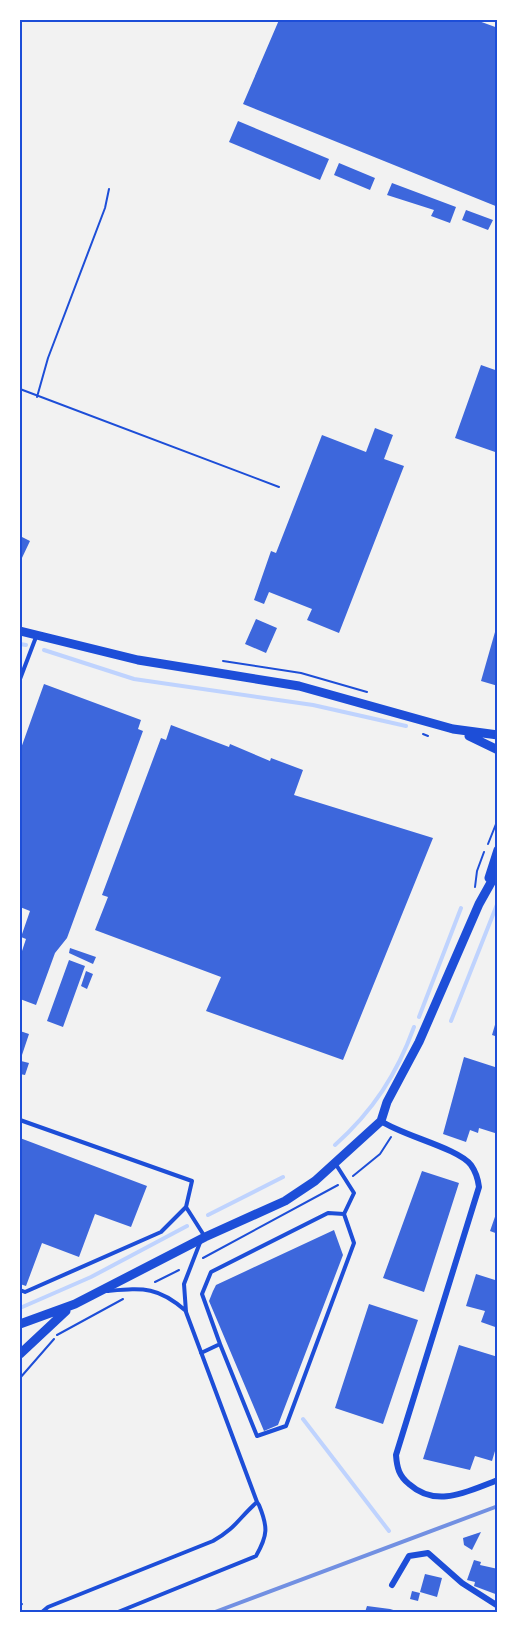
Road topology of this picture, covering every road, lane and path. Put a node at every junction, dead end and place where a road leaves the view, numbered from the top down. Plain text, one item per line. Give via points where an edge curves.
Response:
1 (109, 189) dead end
2 (20, 389) edge
3 (36, 397) junction
4 (279, 487) dead end
5 (20, 631) edge
6 (36, 636) junction
7 (229, 662) dead end
8 (20, 679) edge
9 (333, 682) dead end
10 (453, 729) junction
11 (423, 734) dead end
12 (498, 735) edge
13 (428, 736) dead end
14 (498, 750) edge
15 (498, 850) edge
16 (498, 870) edge
17 (487, 886) junction
18 (20, 1120) edge
19 (381, 1121) junction
20 (386, 1144) dead end
21 (334, 1162) junction
22 (354, 1175) dead end
23 (340, 1184) dead end
24 (186, 1207) junction
25 (344, 1214) junction
26 (203, 1238) junction
27 (228, 1246) dead end
28 (181, 1269) dead end
29 (153, 1284) dead end
30 (20, 1290) edge
31 (101, 1291) junction
32 (127, 1297) dead end
33 (75, 1304) junction
34 (186, 1312) junction
35 (20, 1323) edge
36 (220, 1344) junction
37 (201, 1353) junction
38 (20, 1354) edge
39 (20, 1378) edge
40 (498, 1480) edge
41 (257, 1502) junction
42 (392, 1585) dead end
43 (498, 1606) edge
44 (42, 1612) edge
45 (118, 1612) edge

1 - 3 path
2 - 3 path
3 - 4 path
5 - 6 street
6 - 8 lane
6 - 10 street via 138,660 299,686
7 - 9 path
10 - 12 street
10 - 14 street
11 - 13 path
15 - 17 street
16 - 17 street
17 - 19 street
18 - 24 lane via 192,1181
19 - 21 street
19 - 40 street via 395,1131 461,1157 471,1165 479,1187 396,1455 398,1472 418,1491 435,1498 452,1497
20 - 22 path via 380,1154
21 - 25 lane via 354,1193
21 - 26 street via 315,1181 285,1201
23 - 27 path
24 - 26 lane
24 - 30 lane via 161,1232 25,1292
25 - 36 lane via 328,1213 211,1272 202,1294
25 - 36 lane via 354,1243 286,1426 257,1436
26 - 31 street
26 - 34 lane via 184,1284
28 - 29 path
31 - 33 street
31 - 34 lane via 155,1290
32 - 39 path via 57,1335
33 - 35 street
33 - 38 street
34 - 37 lane
36 - 37 lane
37 - 41 lane
41 - 44 lane via 233,1529 213,1541
41 - 45 lane via 267,1524 256,1556
42 - 43 street via 409,1556 428,1553 462,1583

